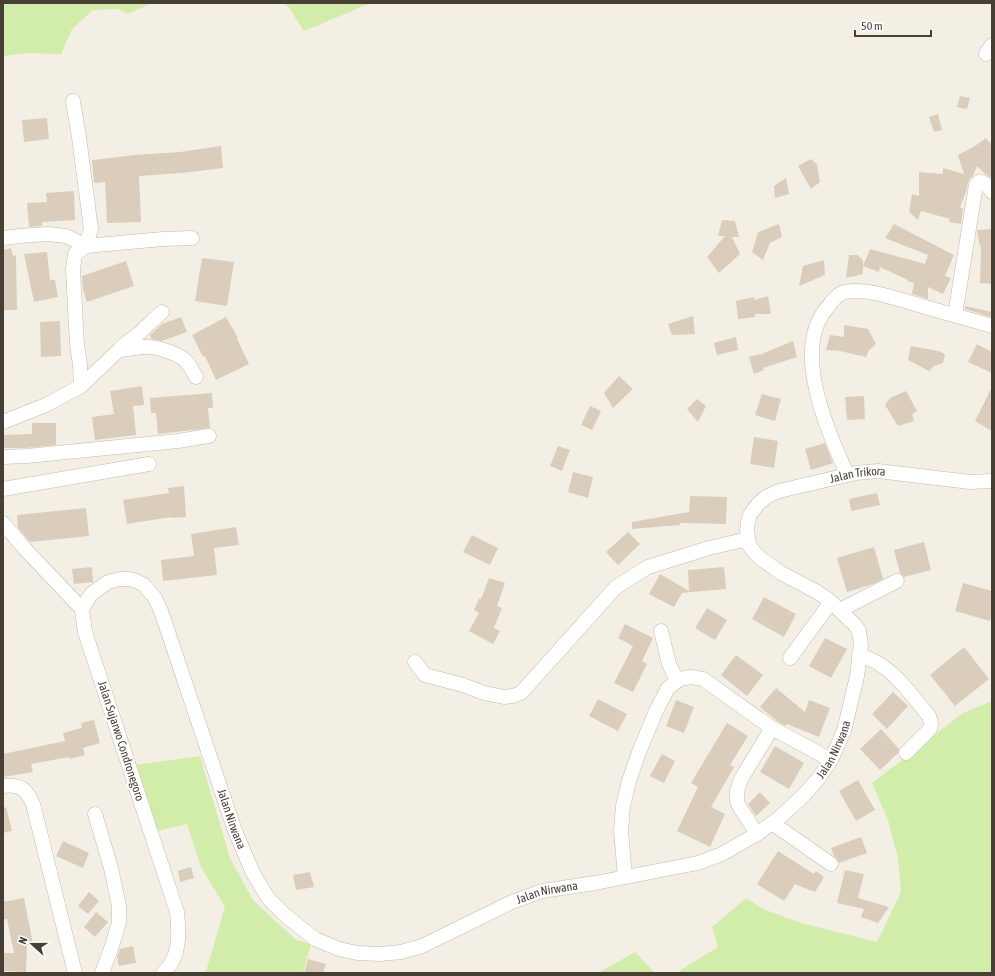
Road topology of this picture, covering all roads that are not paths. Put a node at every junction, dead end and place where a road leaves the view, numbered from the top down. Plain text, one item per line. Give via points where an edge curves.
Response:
1 (73, 101) dead end
2 (992, 192) edge
3 (3, 238) edge
4 (192, 238) dead end
5 (86, 246) junction
6 (162, 312) dead end
7 (954, 315) junction
8 (992, 326) edge
9 (119, 350) junction
10 (196, 377) dead end
11 (81, 386) junction
12 (3, 422) edge
13 (209, 436) dead end
14 (3, 456) edge
15 (149, 464) dead end
16 (847, 474) junction
17 (992, 482) edge
18 (3, 489) edge
19 (3, 524) edge
20 (748, 535) junction
21 (897, 581) dead end
22 (835, 606) junction
23 (82, 609) junction
24 (661, 632) dead end
25 (859, 655) junction
26 (790, 658) dead end
27 (414, 662) dead end
28 (677, 681) junction
29 (772, 728) junction
30 (906, 753) dead end
31 (831, 760) junction
32 (3, 786) edge
33 (95, 814) dead end
34 (772, 823) junction
35 (757, 834) junction
36 (831, 864) dead end
37 (625, 877) junction
38 (75, 973) edge
39 (102, 973) edge
40 (162, 973) edge

1 - 5 street via 91,229
2 - 7 street via 982,182 976,184
3 - 5 street via 48,234 66,236
4 - 5 street
5 - 11 street via 75,254 73,269
6 - 9 street
7 - 8 street
7 - 16 street via 879,294 853,292 836,297 822,313 813,340 812,364 816,392
9 - 10 street via 156,347 186,361
9 - 11 street
11 - 12 street via 46,405
13 - 14 street via 27,456
15 - 18 street
16 - 17 street, Jalan Trikora via 878,471 970,482
16 - 20 street, Jalan Trikora via 779,491 766,497 750,515
19 - 23 street
20 - 22 street, Jalan Nirwana via 749,544 760,558 781,573 817,592
20 - 27 street via 648,567 616,587 521,693 504,697 484,693 425,674
21 - 22 street
22 - 25 street, Jalan Nirwana via 859,631
22 - 26 street
23 - 37 street, Jalan Nirwana via 91,594 108,582 120,579 134,580 144,585 155,598 162,611 235,831 253,873 268,898 285,916 315,939 357,953 401,952 422,946 536,893
23 - 40 street, Jalan Sujarwo Condronegoro via 85,632 176,912 179,934 177,950 171,963
24 - 28 street via 669,664
25 - 30 street via 885,668 929,716 930,729
25 - 31 street, Jalan Nirwana via 857,676 844,730
28 - 29 street via 691,677 703,679
28 - 37 street via 668,688 656,711 629,781 621,831
29 - 31 street
29 - 35 street via 737,790 739,806
31 - 34 street, Jalan Nirwana via 803,796
32 - 38 street via 12,785 24,789 33,804
33 - 39 street via 119,906 119,922
34 - 35 street, Jalan Nirwana
34 - 36 street
35 - 37 street, Jalan Nirwana via 722,854 698,863

